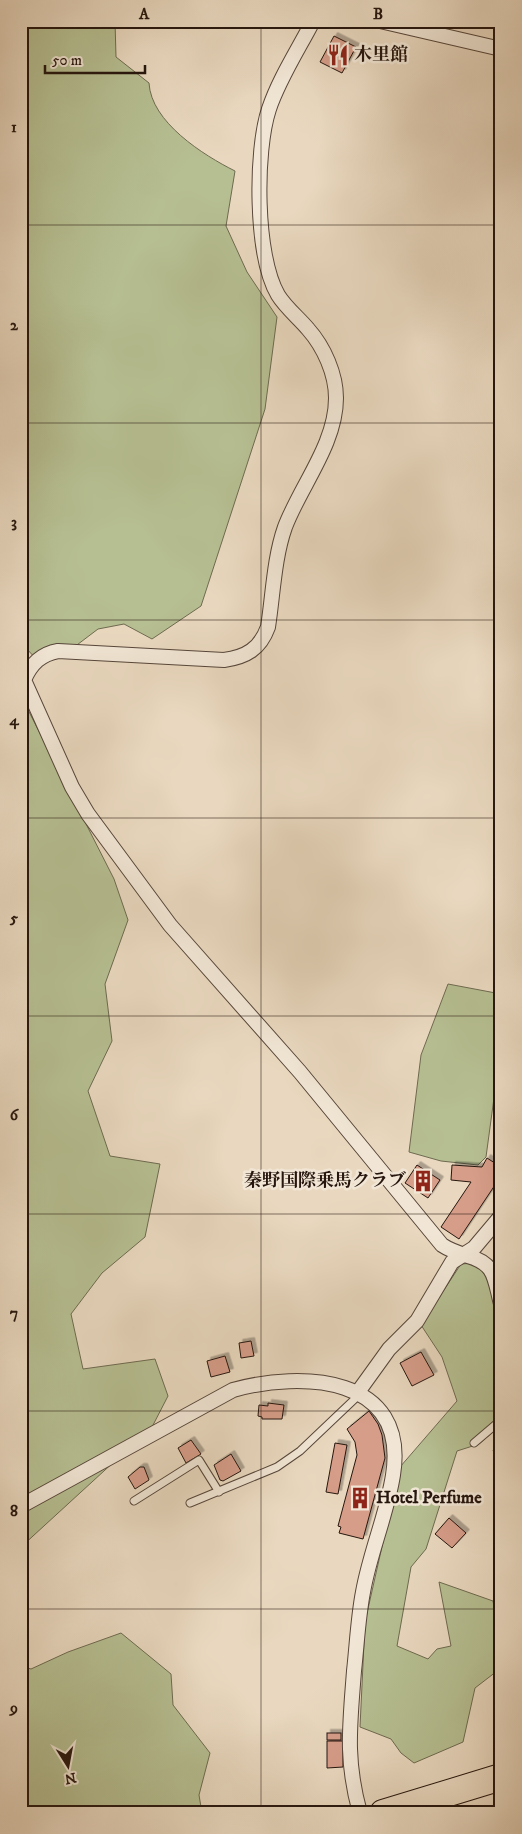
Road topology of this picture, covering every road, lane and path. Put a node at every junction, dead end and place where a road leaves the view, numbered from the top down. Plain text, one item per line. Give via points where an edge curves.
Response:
1 (313, 21) edge
2 (380, 21) edge
3 (501, 49) edge
4 (501, 1216) edge
5 (464, 1254) junction
6 (501, 1304) edge
7 (359, 1393) junction
8 (501, 1420) edge
9 (474, 1443) dead end
10 (219, 1492) junction
11 (134, 1501) dead end
12 (190, 1503) dead end
13 (21, 1506) edge
14 (501, 1777) edge
15 (360, 1813) edge
16 (383, 1813) edge

1 - 5 street via 276,93 266,120 261,169 261,223 267,263 278,295 325,354 334,383 336,411 328,437 284,530 264,638 246,655 224,660 51,652 40,657 24,680 72,787 88,814 170,925 300,1072 442,1245 451,1252
2 - 3 street
4 - 5 street via 474,1248
5 - 6 street via 482,1260 489,1267
5 - 7 street via 452,1262 417,1321 389,1349
7 - 10 lane via 300,1451 277,1467
7 - 13 street via 305,1381 265,1383 233,1390
7 - 15 street via 382,1412 394,1458 393,1474 363,1592 357,1635 349,1763
8 - 9 lane
10 - 11 lane via 200,1460
10 - 12 lane
14 - 16 highway

